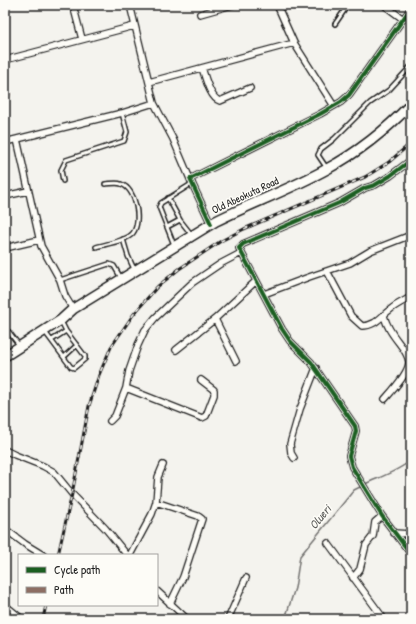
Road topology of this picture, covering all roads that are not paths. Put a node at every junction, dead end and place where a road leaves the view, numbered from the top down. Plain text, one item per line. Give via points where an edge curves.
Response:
1 (74, 5) edge
2 (130, 5) edge
3 (232, 5) edge
4 (277, 5) edge
5 (348, 5) edge
6 (384, 5) edge
7 (411, 8) edge
8 (200, 14) dead end
9 (403, 19) junction
10 (335, 24) dead end
11 (134, 26) junction
12 (82, 39) junction
13 (294, 43) junction
14 (5, 60) edge
15 (411, 66) edge
16 (202, 68) junction
17 (149, 82) junction
18 (250, 88) dead end
19 (154, 103) junction
20 (411, 104) edge
21 (334, 106) junction
22 (122, 113) junction
23 (17, 139) junction
24 (5, 142) edge
25 (411, 160) edge
26 (327, 169) junction
27 (63, 181) dead end
28 (191, 181) junction
29 (105, 184) dead end
30 (28, 190) junction
31 (5, 196) edge
32 (168, 198) junction
33 (180, 220) junction
34 (211, 224) junction
35 (167, 228) junction
36 (411, 235) edge
37 (192, 236) junction
38 (39, 240) junction
39 (123, 240) junction
40 (175, 246) junction
41 (96, 247) dead end
42 (5, 248) edge
43 (241, 253) junction
44 (134, 271) junction
45 (327, 271) junction
46 (60, 280) junction
47 (122, 280) junction
48 (256, 280) junction
49 (264, 294) junction
50 (411, 297) edge
51 (73, 310) junction
52 (384, 316) junction
53 (215, 319) junction
54 (61, 320) junction
55 (379, 321) junction
56 (387, 326) junction
57 (5, 330) edge
58 (66, 330) junction
59 (44, 331) junction
60 (52, 340) junction
61 (77, 345) junction
62 (20, 347) junction
63 (176, 350) dead end
64 (6, 355) edge
65 (64, 356) junction
66 (236, 361) dead end
67 (316, 368) junction
68 (201, 380) dead end
69 (126, 388) junction
70 (385, 399) dead end
71 (110, 421) dead end
72 (5, 450) edge
73 (294, 458) dead end
74 (163, 465) dead end
75 (156, 502) junction
76 (382, 516) junction
77 (5, 529) edge
78 (394, 533) junction
79 (411, 534) edge
80 (328, 543) dead end
81 (41, 554) edge
82 (126, 554) edge
83 (131, 554) edge
84 (411, 554) edge
85 (246, 578) dead end
86 (353, 578) junction
87 (158, 592) edge
88 (170, 604) junction
89 (5, 605) edge
90 (22, 619) edge
91 (187, 619) edge
92 (228, 619) edge
93 (384, 619) edge

1 - 12 street
2 - 11 street
3 - 8 street
4 - 13 street
5 - 10 lane
6 - 9 street
7 - 9 street
9 - 21 street via 349,95
11 - 12 street
11 - 17 street
12 - 14 street
13 - 16 street
13 - 21 street
15 - 26 lane via 389,90 370,103 321,149 318,155
16 - 17 street
16 - 18 street via 217,101
17 - 19 street
19 - 22 street
19 - 28 street via 173,138
20 - 26 highway, Old Abeokuta Road via 370,140
21 - 28 street
22 - 23 street
22 - 27 lane via 128,132 124,141 66,160 61,170
23 - 24 street
23 - 30 street
25 - 43 street via 375,185 243,244 240,248
26 - 34 highway, Old Abeokuta Road
28 - 32 lane
28 - 34 street
29 - 39 lane via 121,184 131,191 135,199 137,223 133,233
30 - 31 street
30 - 38 street
32 - 33 lane
32 - 35 lane via 159,207
33 - 35 lane
33 - 37 lane
34 - 37 highway, Old Abeokuta Road
35 - 40 lane
36 - 45 street via 370,252 350,264
37 - 40 highway, Old Abeokuta Road
38 - 42 street
38 - 46 street
39 - 41 lane
39 - 44 lane
40 - 44 highway, Old Abeokuta Road
43 - 48 street
43 - 69 street via 192,283 155,318 145,330 138,345
44 - 47 highway, Old Abeokuta Road
45 - 49 street
45 - 55 street via 359,324 366,326
46 - 47 lane via 109,264 114,266
46 - 51 street
47 - 51 highway, Old Abeokuta Road
48 - 49 street
48 - 53 street
49 - 67 street via 285,334
50 - 52 street via 396,305
51 - 54 highway, Old Abeokuta Road
52 - 55 street
52 - 56 street
53 - 63 street
53 - 66 street
54 - 58 lane
54 - 59 highway, Old Abeokuta Road
55 - 56 street
56 - 70 street via 407,356 409,366 397,386
57 - 62 lane
58 - 60 lane
58 - 61 lane
59 - 60 lane
59 - 62 highway, Old Abeokuta Road
60 - 65 lane
61 - 65 lane
61 - 65 lane via 85,359 74,368
62 - 64 highway, Old Abeokuta Road
67 - 73 street via 290,444
67 - 76 street via 355,426 349,456 352,467
68 - 69 street via 214,390 206,416 202,418
69 - 71 street via 115,416
72 - 82 street via 54,472
74 - 75 street via 158,477
75 - 83 street via 147,525
75 - 88 street via 202,519 183,577
76 - 78 street
76 - 86 street via 375,522 373,536 366,545 360,569
77 - 81 street
78 - 79 street
78 - 84 street
80 - 86 street
85 - 92 street
86 - 93 street
87 - 88 street
88 - 91 street
89 - 90 street

